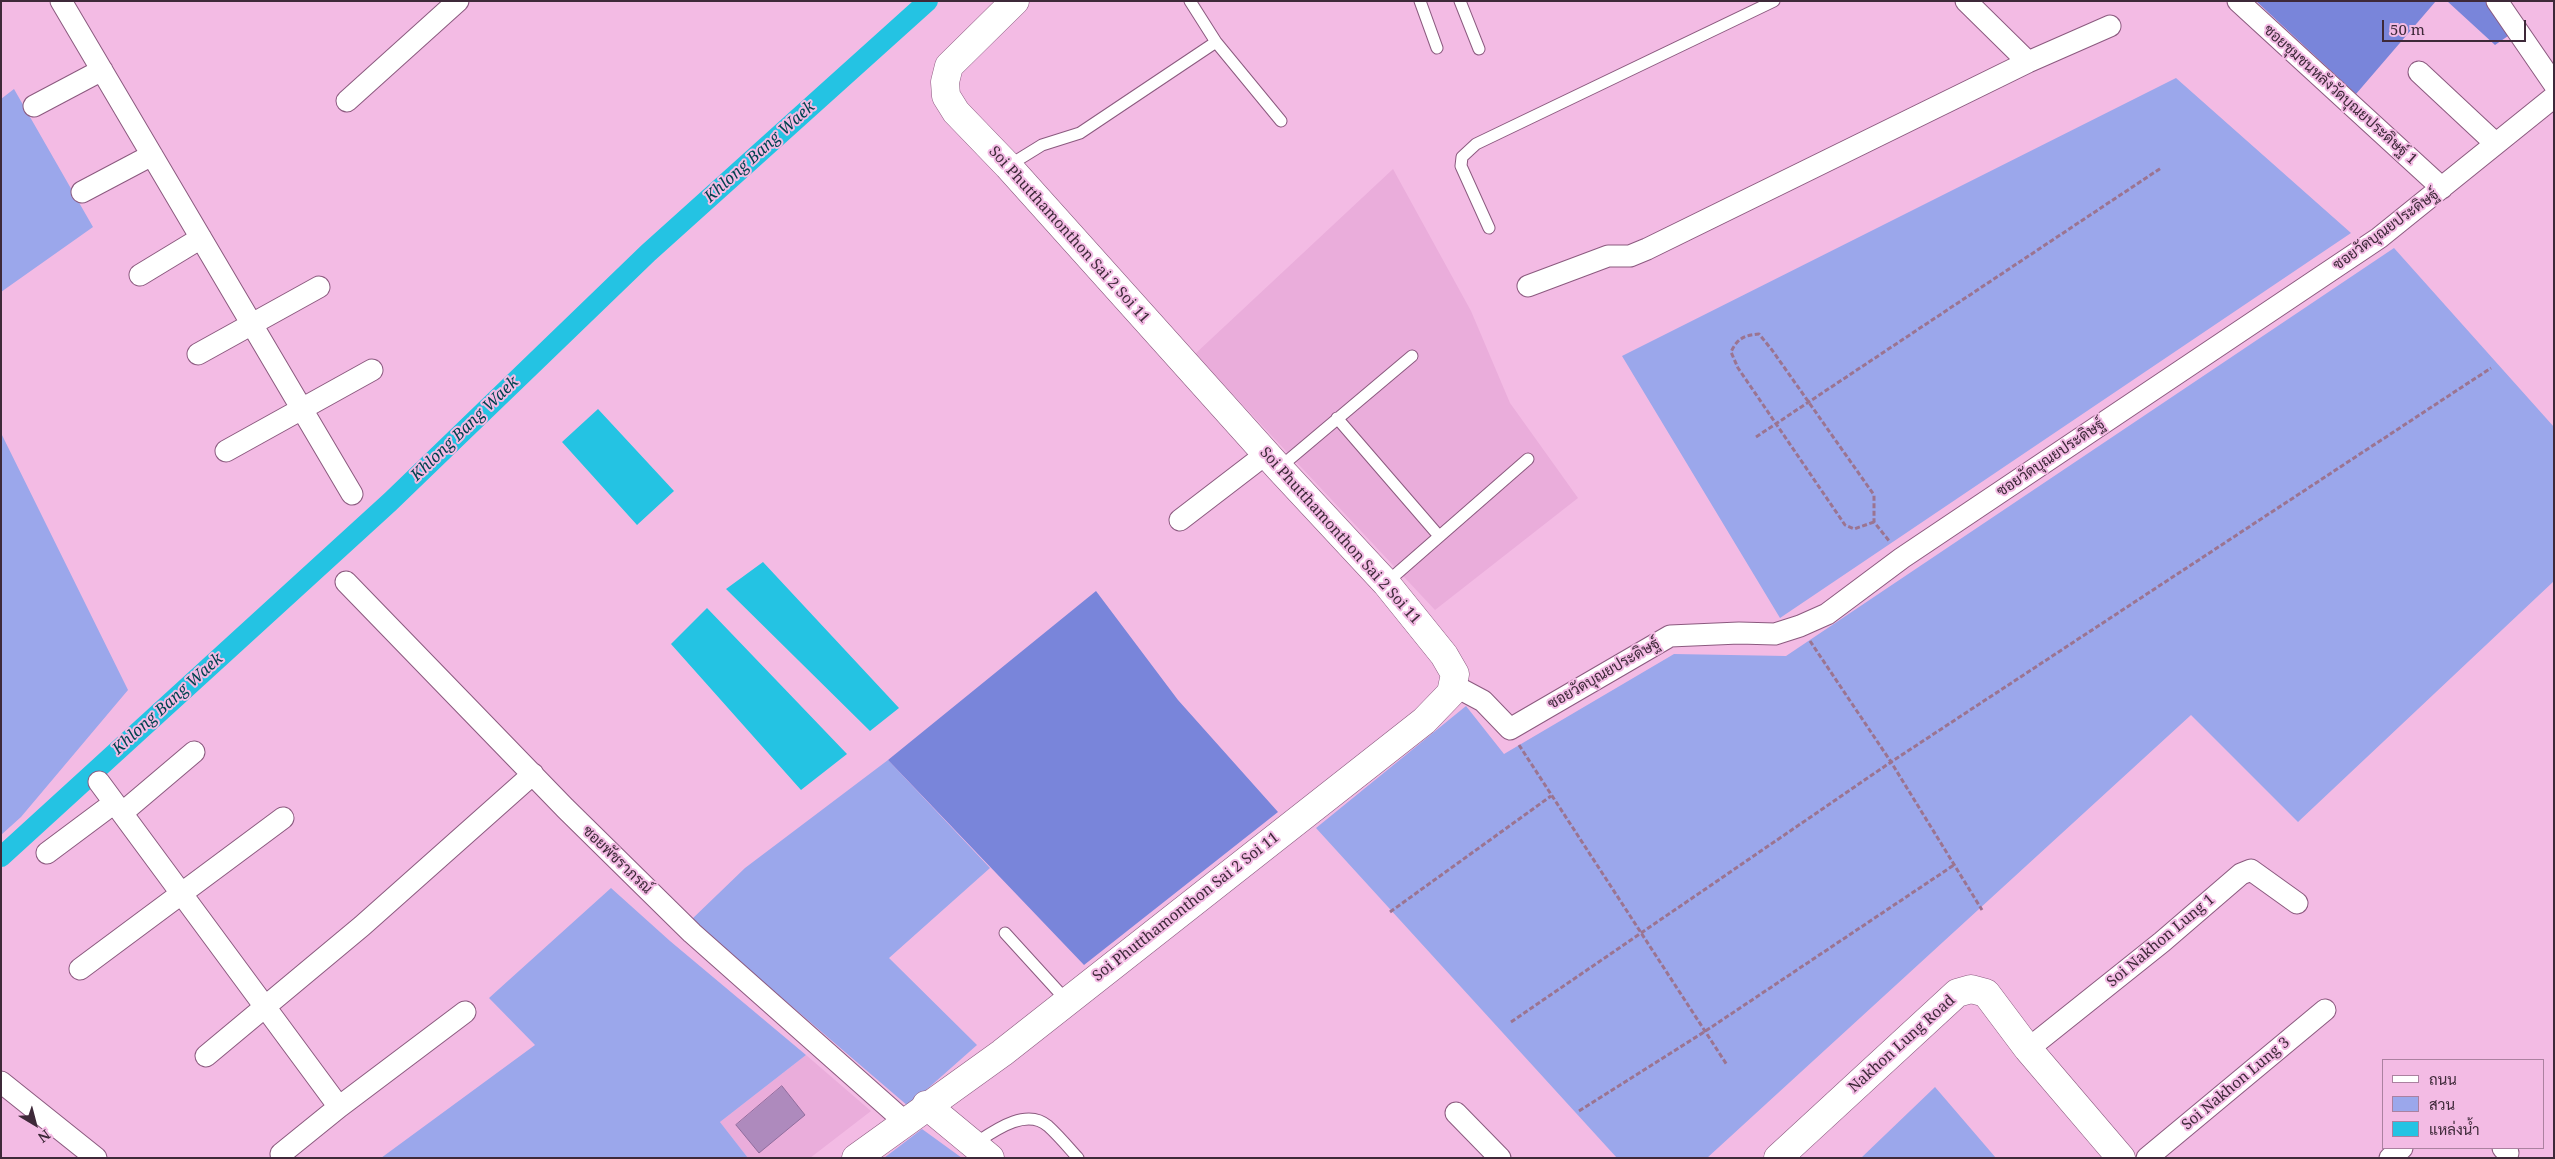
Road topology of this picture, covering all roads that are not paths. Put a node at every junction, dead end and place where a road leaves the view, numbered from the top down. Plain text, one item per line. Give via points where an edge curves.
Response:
1 (61, 1) edge
2 (458, 1) edge
3 (1015, 1) edge
4 (1190, 1) edge
5 (1420, 1) edge
6 (1460, 1) edge
7 (1774, 1) edge
8 (1966, 1) edge
9 (2238, 1) edge
10 (2497, 1) edge
11 (2110, 26) dead end
12 (1216, 42) junction
13 (1437, 48) dead end
14 (1479, 49) dead end
15 (2028, 62) junction
16 (102, 70) junction
17 (2419, 72) dead end
18 (2554, 84) edge
19 (2554, 97) edge
20 (347, 101) dead end
21 (34, 106) dead end
22 (1281, 121) dead end
23 (2495, 144) junction
24 (152, 155) junction
25 (1008, 166) junction
26 (2442, 188) junction
27 (82, 192) dead end
28 (1489, 228) dead end
29 (201, 238) junction
30 (140, 275) dead end
31 (1528, 286) dead end
32 (320, 287) dead end
33 (252, 324) junction
34 (198, 354) dead end
35 (1412, 356) dead end
36 (372, 370) dead end
37 (303, 410) junction
38 (1337, 418) junction
39 (226, 451) dead end
40 (1528, 459) dead end
41 (1272, 461) junction
42 (352, 494) dead end
43 (1180, 520) dead end
44 (1439, 536) junction
45 (346, 582) dead end
46 (1386, 583) junction
47 (1453, 685) junction
48 (194, 752) dead end
49 (533, 774) junction
50 (99, 782) dead end
51 (118, 808) junction
52 (283, 818) dead end
53 (47, 853) dead end
54 (181, 893) junction
55 (2297, 903) dead end
56 (1005, 933) dead end
57 (80, 969) dead end
58 (1067, 1001) junction
59 (266, 1005) junction
60 (2325, 1010) dead end
61 (465, 1012) dead end
62 (2028, 1049) junction
63 (206, 1056) dead end
64 (1, 1082) edge
65 (926, 1105) junction
66 (339, 1107) junction
67 (1456, 1113) dead end
68 (904, 1122) junction
69 (2401, 1149) edge
70 (981, 1151) edge
71 (281, 1154) dead end
72 (96, 1158) edge
73 (856, 1158) edge
74 (1078, 1158) edge
75 (1500, 1158) edge
76 (1778, 1158) edge
77 (2121, 1158) edge
78 (2147, 1158) edge
79 (2390, 1158) edge

1 - 16 street
2 - 20 street
3 - 25 street, Soi Phutthamonthon Sai 2 Soi 11 via 949,66 944,82 946,96 956,112
4 - 12 lane
5 - 13 lane
6 - 14 lane
7 - 28 lane via 1476,144 1462,158 1461,166
8 - 15 street
9 - 26 street, ซอยชุมชนหลังวัดบุณยประดิษฐ์ 1
10 - 18 street
11 - 15 street
12 - 22 lane
12 - 25 lane via 1080,133 1042,145
15 - 31 street via 1647,249 1630,256 1608,256
16 - 21 street
16 - 24 street
17 - 23 street
19 - 23 street, ซอยวัดบุณยประดิษฐ์
23 - 26 street, ซอยวัดบุณยประดิษฐ์
24 - 27 street
24 - 29 street
25 - 41 street, Soi Phutthamonthon Sai 2 Soi 11
26 - 47 street, ซอยวัดบุณยประดิษฐ์ via 2379,238 1902,558 1827,614 1775,634 1739,632 1670,636 1510,729 1483,701
29 - 30 street
29 - 33 street
32 - 33 street
33 - 34 street
33 - 37 street
35 - 38 lane
36 - 37 street
37 - 39 street
37 - 42 street
38 - 41 lane
38 - 44 lane
40 - 44 lane
41 - 43 street
41 - 46 street, Soi Phutthamonthon Sai 2 Soi 11
44 - 46 lane
45 - 49 street, ซอยพัชราภรณ์
46 - 47 street, Soi Phutthamonthon Sai 2 Soi 11 via 1444,655 1455,674
47 - 58 street, Soi Phutthamonthon Sai 2 Soi 11 via 1451,693 1424,721
48 - 51 street
49 - 59 street via 362,926
49 - 68 street, ซอยพัชราภรณ์ via 692,933
50 - 51 street
51 - 53 street
51 - 54 street
52 - 54 street
54 - 57 street
54 - 59 street
55 - 62 street, Soi Nakhon Lung 1 via 2250,870 2241,874
56 - 58 lane
58 - 65 street, Soi Phutthamonthon Sai 2 Soi 11 via 1002,1053
59 - 63 street
59 - 66 street
60 - 78 street, Soi Nakhon Lung 3
61 - 66 street
62 - 76 street, Nakhon Lung Road via 1986,993 1971,988 1957,993
62 - 77 street, Nakhon Lung Road
64 - 72 street
65 - 68 street, Soi Phutthamonthon Sai 2 Soi 11
65 - 70 street
66 - 71 street
67 - 75 street
68 - 73 street, Soi Phutthamonthon Sai 2 Soi 11
69 - 79 street
70 - 74 lane via 997,1128 1025,1118 1047,1125

